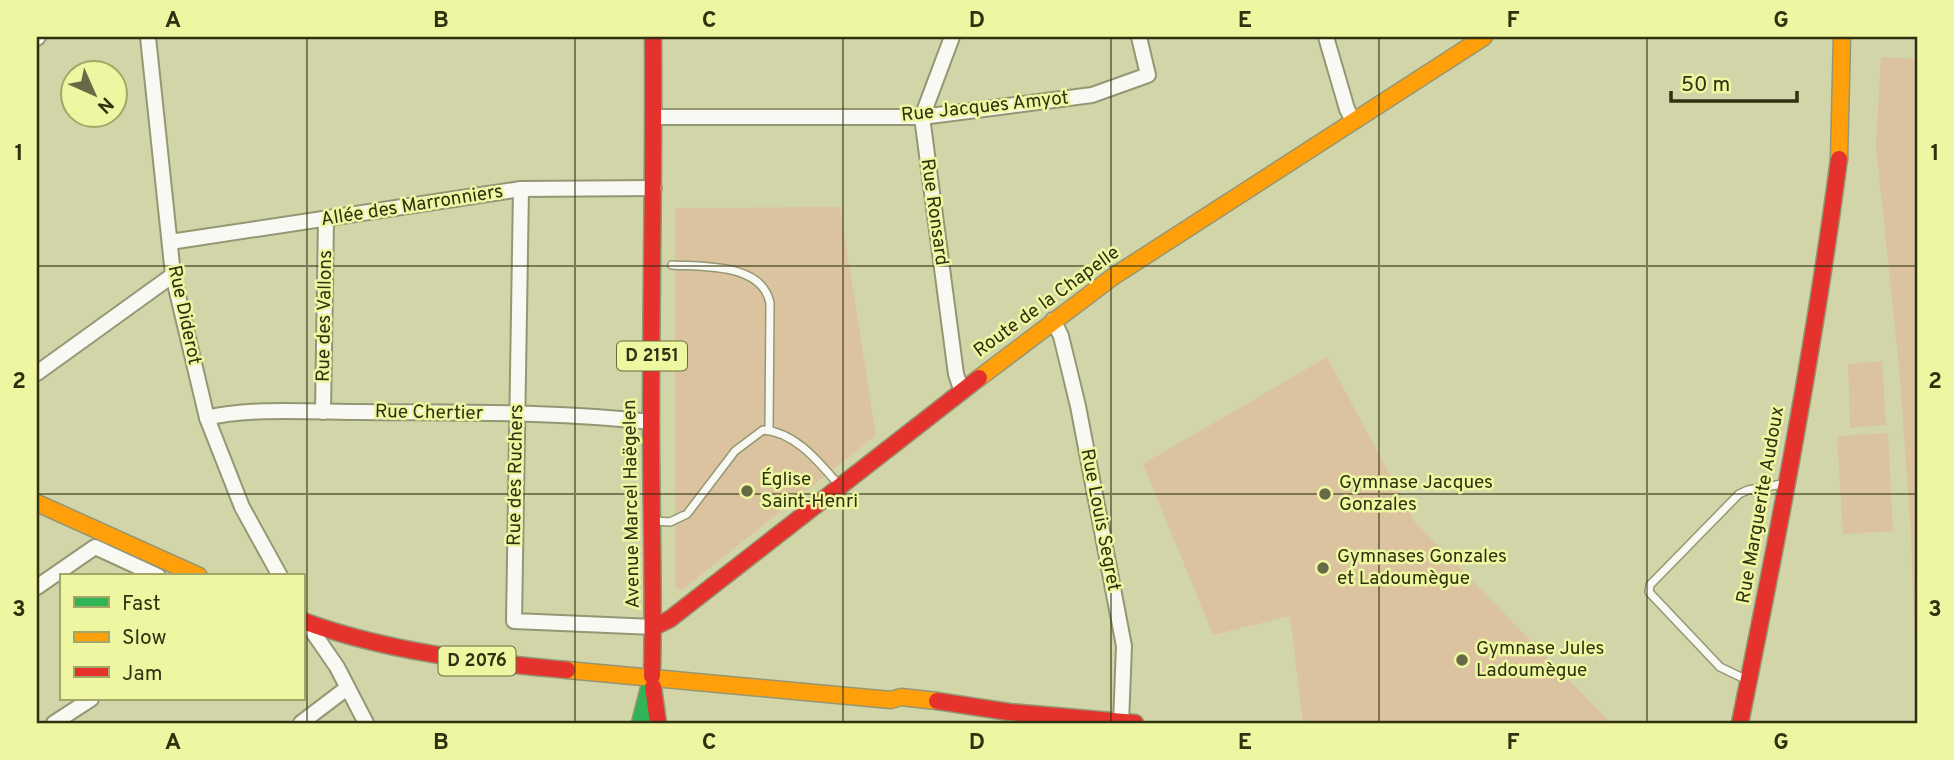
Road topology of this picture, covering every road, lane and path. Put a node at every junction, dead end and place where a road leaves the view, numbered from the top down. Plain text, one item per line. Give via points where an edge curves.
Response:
1 (148, 37) edge
2 (653, 37) edge
3 (953, 37) edge
4 (1139, 37) edge
5 (1326, 37) edge
6 (1485, 37) edge
7 (1842, 37) edge
8 (654, 117) junction
9 (922, 117) junction
10 (1353, 121) junction
11 (654, 188) junction
12 (521, 189) junction
13 (326, 220) junction
14 (170, 242) junction
15 (672, 265) dead end
16 (173, 275) junction
17 (1053, 320) junction
18 (37, 373) edge
19 (962, 392) junction
20 (323, 412) junction
21 (517, 414) junction
22 (207, 418) junction
23 (651, 422) junction
24 (769, 430) junction
25 (1786, 483) junction
26 (841, 487) junction
27 (37, 503) edge
28 (653, 521) junction
29 (154, 574) edge
30 (195, 574) edge
31 (279, 574) edge
32 (37, 587) edge
33 (304, 620) edge
34 (653, 627) junction
35 (652, 676) junction
36 (1748, 681) junction
37 (347, 688) junction
38 (89, 700) edge
39 (1076, 721) edge
40 (54, 723) edge
41 (301, 723) edge
42 (366, 723) edge
43 (640, 723) edge
44 (658, 723) edge
45 (1125, 723) edge
46 (1740, 723) edge

1 - 14 street, Rue Diderot
2 - 8 main road, Avenue Marcel Haëgelen / D 2151
3 - 9 street, Rue Ronsard
4 - 9 street, Rue Jacques Amyot via 1148,75 1092,95
5 - 10 street
6 - 10 main road, Route de la Chapelle
7 - 25 main road, Rue Marguerite Audoux via 1840,149
8 - 9 street, Rue Jacques Amyot
8 - 11 main road, Avenue Marcel Haëgelen / D 2151
9 - 19 street, Rue Ronsard
10 - 17 main road, Route de la Chapelle
11 - 12 street, Allée des Marronniers
11 - 23 main road, Avenue Marcel Haëgelen / D 2151
12 - 13 street, Allée des Marronniers
12 - 21 street, Rue des Ruchers
13 - 14 street, Allée des Marronniers
13 - 20 street, Rue des Vallons
14 - 16 street, Rue Diderot
15 - 24 lane via 726,268 758,282 768,292
16 - 18 street
16 - 22 street, Rue Diderot
17 - 19 main road, Route de la Chapelle
17 - 45 street, Rue Louis Segret via 1078,406 1124,646
19 - 26 main road, Route de la Chapelle
20 - 21 street, Rue Chertier
20 - 22 street, Rue Chertier via 226,413
21 - 23 street, Rue Chertier
21 - 34 street, Rue des Ruchers via 514,621
22 - 31 street, Rue Diderot via 242,507
23 - 28 main road, Avenue Marcel Haëgelen / D 2151
24 - 26 lane via 795,441
24 - 28 lane via 735,451 687,514 670,522
25 - 36 main road, Rue Marguerite Audoux
25 - 36 lane via 1739,494 1650,584 1649,592 1720,667
26 - 34 main road, Route de la Chapelle via 670,620
27 - 30 main road
28 - 34 main road, Avenue Marcel Haëgelen / D 2151
29 - 32 street via 95,547
33 - 35 main road, D 2076 via 419,653
33 - 37 street
34 - 35 main road, Avenue Marcel Haëgelen / D 2151
35 - 39 main road, D 2076 via 891,700 901,696
35 - 43 main road
35 - 44 main road
36 - 46 main road, Rue Marguerite Audoux
37 - 41 street
37 - 42 street
38 - 40 street
39 - 45 main road, D 2076

